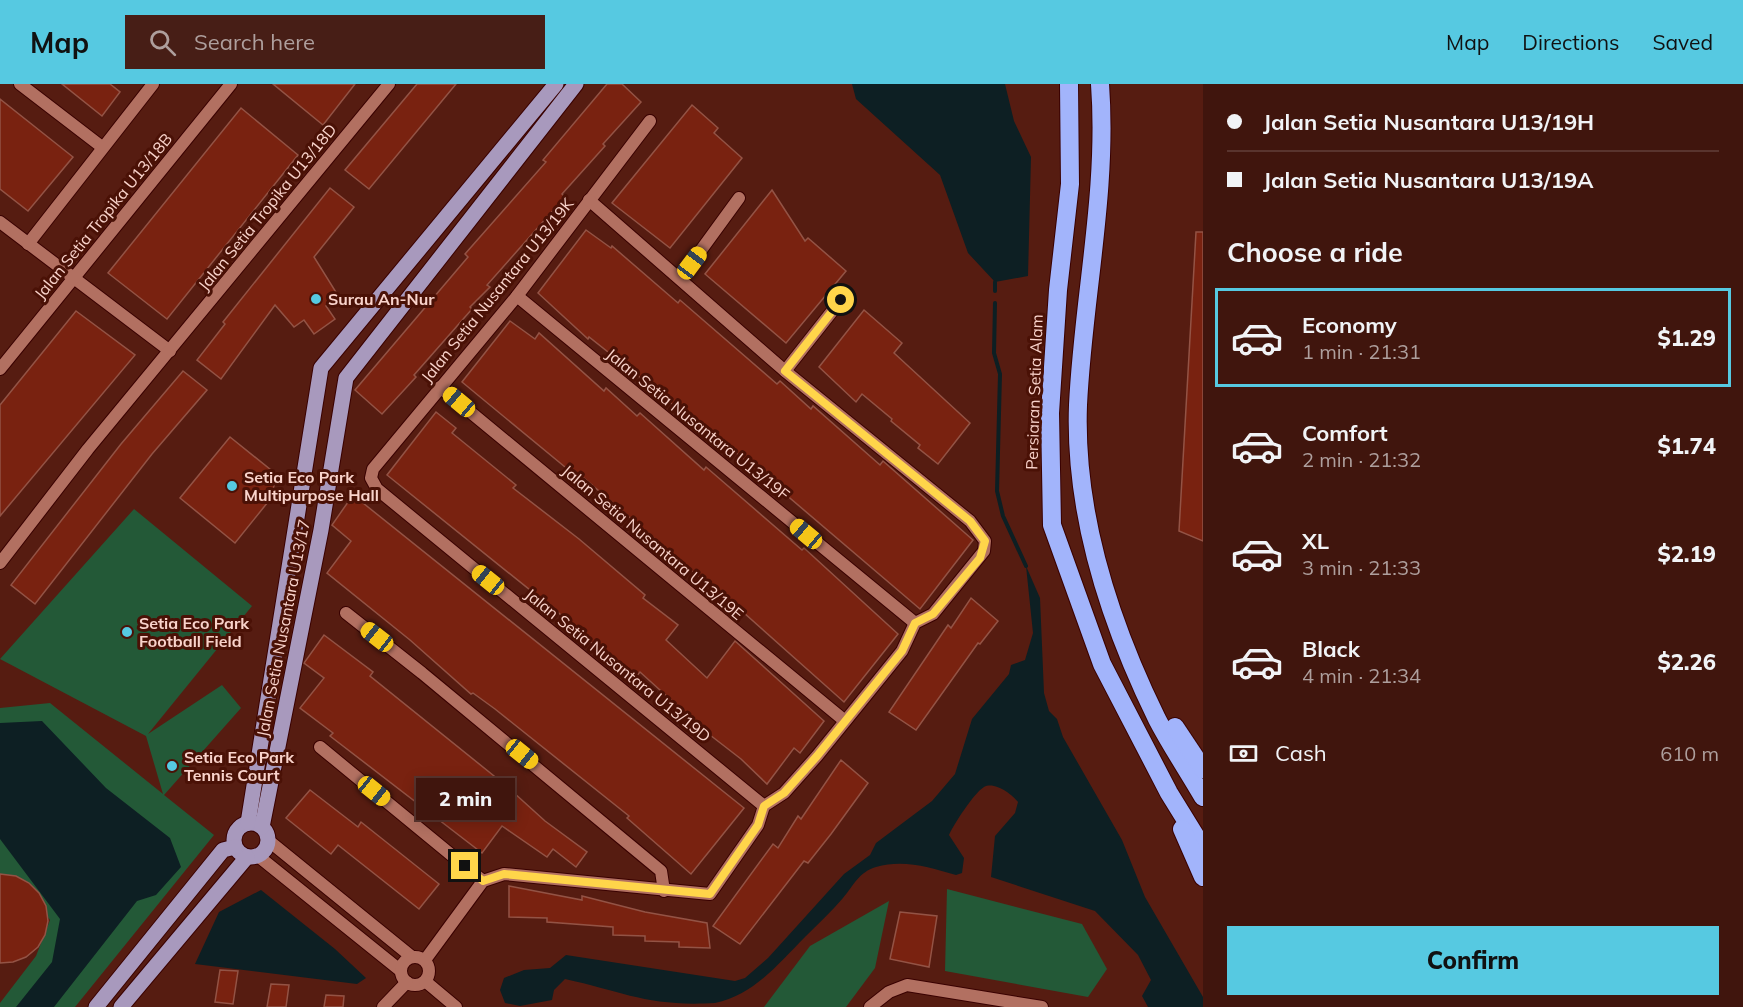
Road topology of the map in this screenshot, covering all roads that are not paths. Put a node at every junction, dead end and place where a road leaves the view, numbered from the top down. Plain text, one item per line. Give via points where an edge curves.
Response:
1 (20, 84) edge
2 (153, 84) edge
3 (231, 84) edge
4 (390, 84) edge
5 (555, 84) edge
6 (576, 84) edge
7 (1069, 84) edge
8 (1100, 84) edge
9 (650, 121) dead end
10 (102, 147) junction
11 (740, 198) dead end
12 (589, 200) junction
13 (0, 222) edge
14 (28, 244) junction
15 (74, 279) junction
16 (680, 279) junction
17 (517, 296) junction
18 (841, 300) dead end
19 (170, 351) junction
20 (0, 369) edge
21 (785, 371) junction
22 (440, 387) junction
23 (371, 478) joint
24 (0, 563) edge
25 (346, 613) dead end
26 (915, 623) junction
27 (1127, 652) junction
28 (845, 722) junction
29 (320, 747) dead end
30 (1203, 769) edge
31 (1169, 793) junction
32 (1203, 797) edge
33 (764, 806) junction
34 (260, 830) junction
35 (1203, 848) edge
36 (247, 853) junction
37 (1203, 877) edge
38 (483, 881) junction
39 (664, 891) junction
40 (412, 957) junction
41 (424, 960) junction
42 (404, 977) junction
43 (425, 981) junction
44 (96, 1007) edge
45 (121, 1007) edge
46 (383, 1007) edge
47 (456, 1007) edge
48 (870, 1007) edge
49 (1042, 1007) edge

1 - 10 street
2 - 10 street
3 - 15 street, Jalan Setia Tropika U13/18B
4 - 19 street, Jalan Setia Tropika U13/18D
5 - 34 main road, Jalan Setia Nusantara U13/17 via 321,368
6 - 34 main road, Jalan Setia Nusantara U13/17 via 346,378 321,530
7 - 31 highway, Persiaran Setia Alam via 1070,184 1050,413 1052,525 1102,664
8 - 27 highway via 1102,166 1078,407 1081,475 1097,566
9 - 12 street, Jalan Setia Nusantara U13/19K
10 - 14 street
11 - 16 street
12 - 16 street
12 - 17 street, Jalan Setia Nusantara U13/19K
13 - 14 street
14 - 15 street
15 - 19 street
15 - 20 street, Jalan Setia Tropika U13/18B
16 - 21 street
17 - 22 street, Jalan Setia Nusantara U13/19K
17 - 26 street, Jalan Setia Nusantara U13/19F
18 - 21 street
19 - 24 street, Jalan Setia Tropika U13/18D
21 - 26 street via 970,521 985,541 980,558 933,614
22 - 23 street, Jalan Setia Nusantara U13/19K via 373,470
22 - 28 street, Jalan Setia Nusantara U13/19E
23 - 33 street, Jalan Setia Nusantara U13/19D via 377,489
25 - 39 street via 661,871
26 - 28 street via 902,651
27 - 30 highway
27 - 32 highway via 1158,720
28 - 33 street via 784,793
29 - 38 street
31 - 35 highway, Persiaran Setia Alam
31 - 37 highway
33 - 39 street via 758,825 710,894
34 - 36 main road via 267,848
34 - 36 main road via 236,832
34 - 40 street
36 - 42 street
36 - 44 main road via 223,850
36 - 45 main road
38 - 39 street via 504,874
38 - 41 street
40 - 41 street
40 - 42 street via 404,962
41 - 43 street via 429,969
42 - 43 street via 418,985
42 - 46 street
43 - 47 street
48 - 49 street via 889,992 908,985

